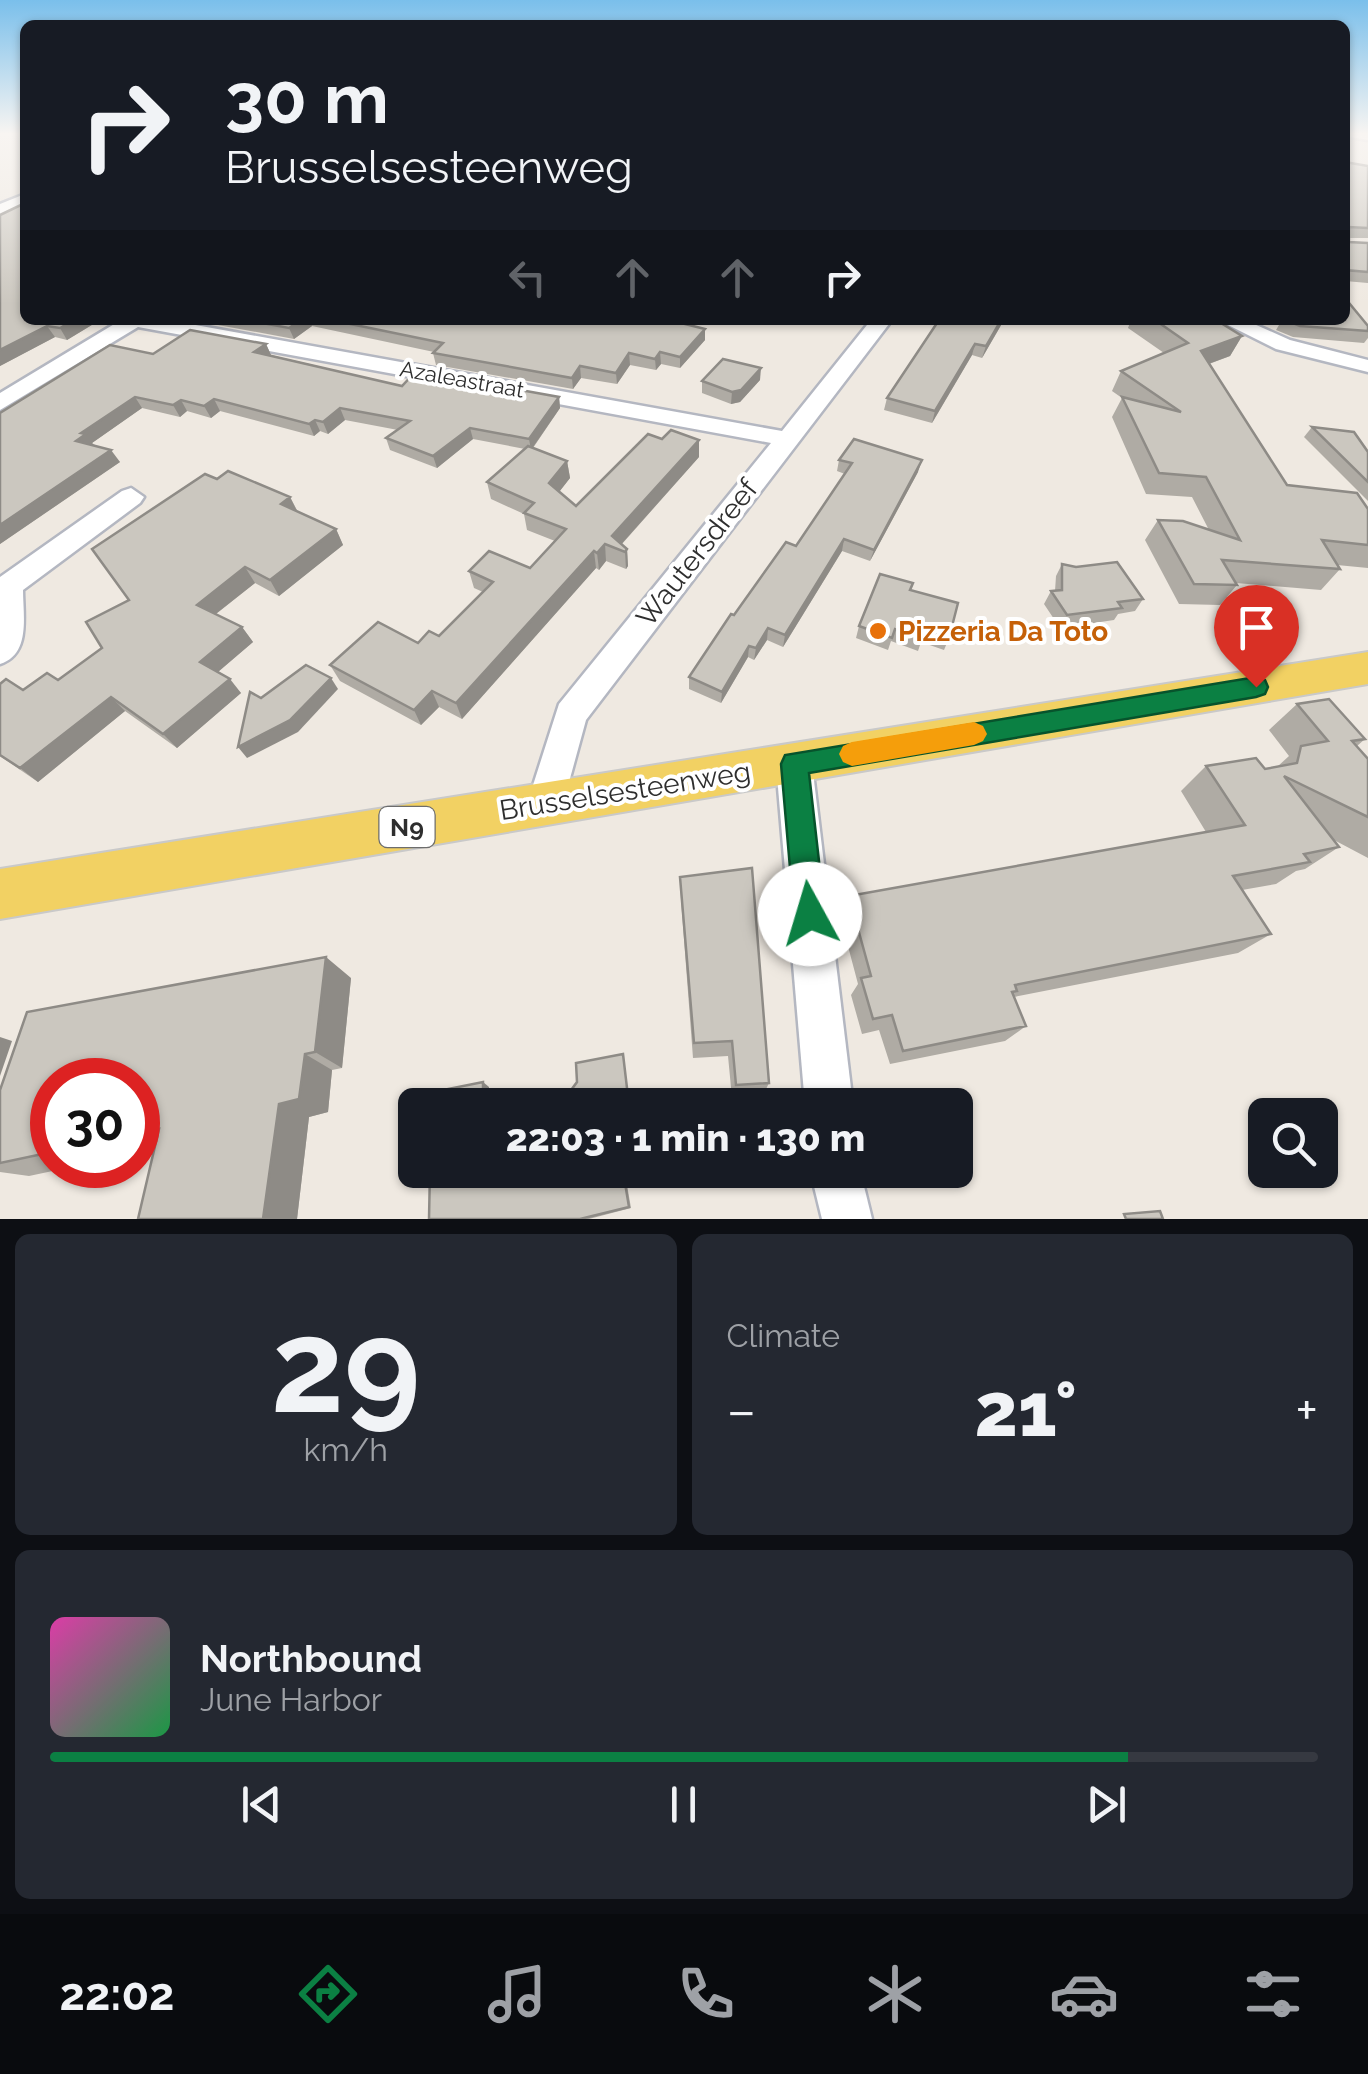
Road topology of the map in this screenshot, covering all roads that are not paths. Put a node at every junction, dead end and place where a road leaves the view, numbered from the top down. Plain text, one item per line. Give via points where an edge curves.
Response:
1 (127, 325) edge
2 (163, 325) edge
3 (878, 325) edge
4 (1239, 325) edge
5 (1368, 366) edge
6 (0, 403) edge
7 (788, 438) junction
8 (131, 498) dead end
9 (0, 652) edge
10 (1368, 668) edge
11 (794, 764) junction
12 (545, 804) junction
13 (0, 894) edge
14 (827, 1088) edge
15 (840, 1188) edge
16 (847, 1219) edge

1 - 6 street
2 - 7 street, Azaleastraat
3 - 7 street, Wautersdreef
4 - 5 street via 1282,345
7 - 12 street, Wautersdreef via 571,714
8 - 9 street via 9,584 6,646
10 - 11 main road, Brusselsesteenweg / N9
11 - 12 main road, Brusselsesteenweg / N9
11 - 14 street
12 - 13 main road, Brusselsesteenweg / N9
15 - 16 street

